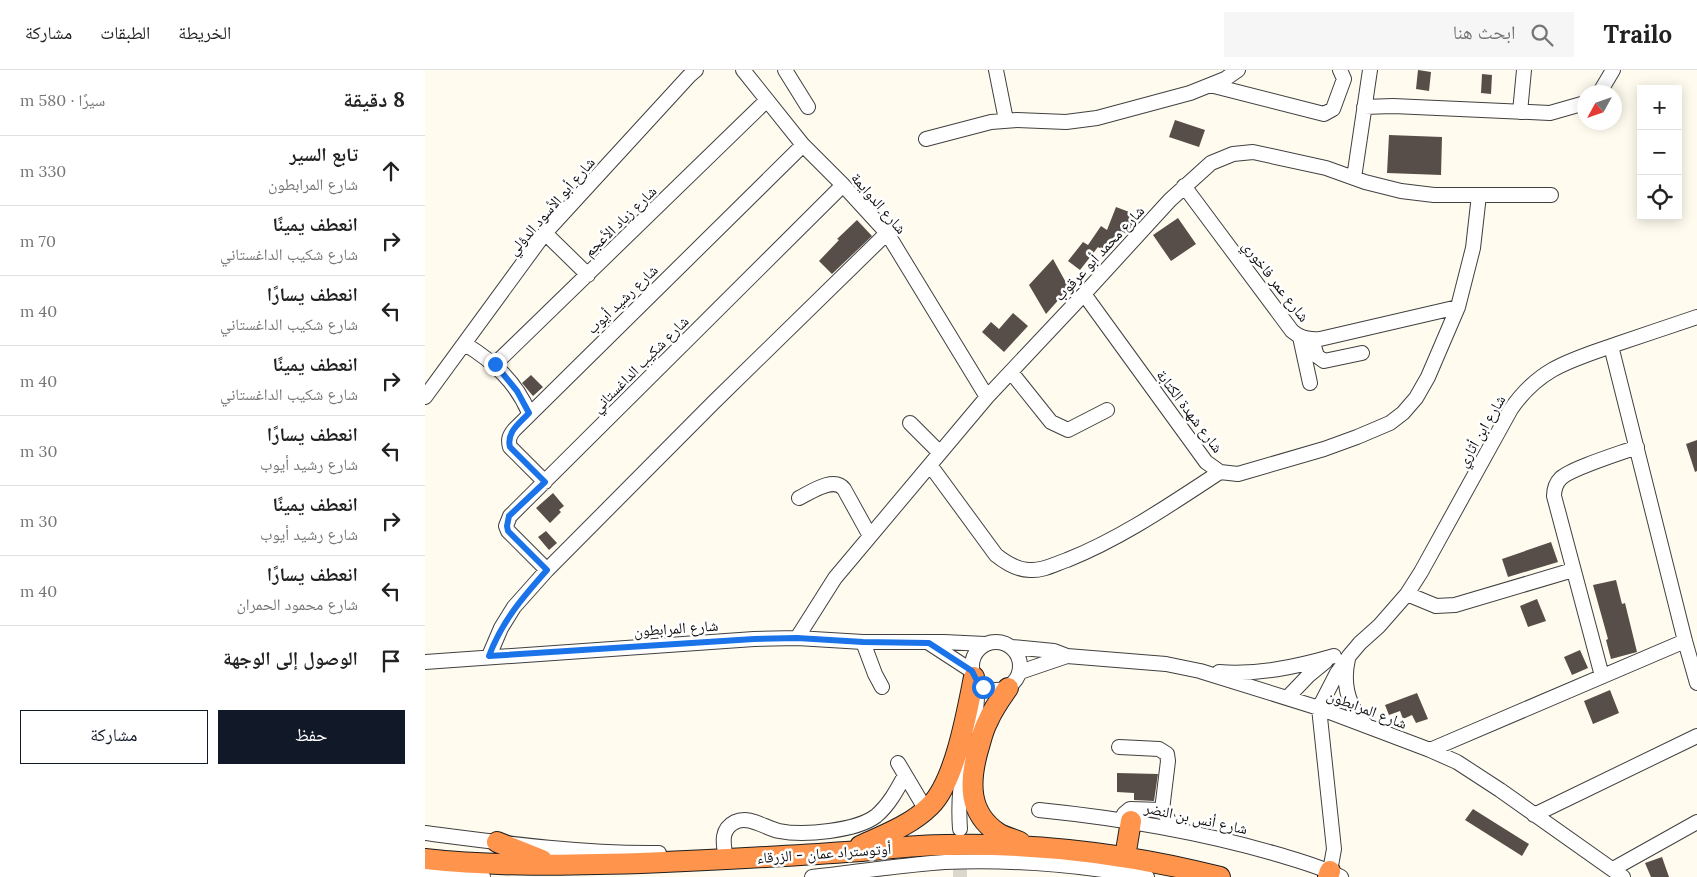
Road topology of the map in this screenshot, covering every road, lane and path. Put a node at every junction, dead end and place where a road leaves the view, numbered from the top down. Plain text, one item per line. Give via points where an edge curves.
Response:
1 (695, 70) edge
2 (743, 70) edge
3 (785, 70) edge
4 (997, 70) edge
5 (1238, 70) edge
6 (1340, 70) edge
7 (1370, 70) edge
8 (1524, 70) edge
9 (1613, 70) edge
10 (1210, 85) junction
11 (1604, 85) edge
12 (767, 100) junction
13 (1577, 105) edge
14 (808, 107) dead end
15 (1364, 107) junction
16 (1520, 112) junction
17 (1006, 120) junction
18 (926, 139) dead end
19 (803, 145) junction
20 (1354, 178) junction
21 (843, 185) junction
22 (1184, 186) junction
23 (1479, 195) junction
24 (1551, 195) dead end
25 (545, 233) junction
26 (887, 233) junction
27 (588, 275) junction
28 (1084, 294) junction
29 (1458, 307) junction
30 (1697, 317) edge
31 (1306, 338) junction
32 (465, 344) junction
33 (1611, 346) junction
34 (1362, 353) dead end
35 (495, 364) junction
36 (1011, 372) junction
37 (1310, 384) dead end
38 (425, 397) edge
39 (987, 397) junction
40 (1107, 410) dead end
41 (529, 413) junction
42 (910, 423) dead end
43 (1637, 447) junction
44 (940, 453) junction
45 (930, 465) junction
46 (1220, 472) junction
47 (545, 482) junction
48 (799, 498) dead end
49 (870, 536) junction
50 (547, 570) junction
51 (1573, 570) junction
52 (1407, 594) junction
53 (797, 638) junction
54 (1685, 641) junction
55 (863, 642) junction
56 (929, 643) junction
57 (1360, 643) junction
58 (985, 644) junction
59 (1012, 647) junction
60 (489, 656) junction
61 (1067, 656) junction
62 (1334, 656) junction
63 (1349, 656) junction
64 (425, 662) edge
65 (1200, 671) junction
66 (1020, 672) junction
67 (974, 676) junction
68 (1603, 676) junction
69 (1697, 683) edge
70 (882, 687) dead end
71 (1004, 689) junction
72 (1287, 698) junction
73 (1319, 708) junction
74 (975, 727) junction
75 (1369, 728) junction
76 (1697, 736) edge
77 (1119, 747) dead end
78 (1429, 750) junction
79 (898, 763) dead end
80 (905, 775) junction
81 (926, 810) junction
82 (1039, 810) dead end
83 (1162, 810) junction
84 (1534, 815) junction
85 (1127, 821) junction
86 (1697, 822) edge
87 (1173, 829) junction
88 (960, 830) dead end
89 (425, 833) edge
90 (497, 842) junction
91 (1031, 846) junction
92 (847, 852) junction
93 (725, 855) junction
94 (1125, 857) junction
95 (425, 859) edge
96 (553, 865) junction
97 (425, 871) edge
98 (1618, 873) edge
99 (1333, 875) edge
100 (425, 876) edge
101 (431, 877) edge
102 (483, 877) edge
103 (812, 877) edge
104 (862, 877) edge
105 (1126, 877) edge
106 (1147, 877) edge
107 (1220, 877) edge

1 - 25 street, شارع أبو الأسود الدؤلي
2 - 12 street, شارع الدوايمة
3 - 14 street
4 - 17 street
5 - 10 street
6 - 10 street via 1344,79 1333,109 1324,114
7 - 15 street
8 - 16 street
9 - 11 street
10 - 17 street via 1170,99 1087,120
12 - 19 street, شارع الدوايمة
12 - 27 street, شارع زياد الأعجم
13 - 16 street via 1550,113
15 - 16 street
15 - 20 street
17 - 18 street
19 - 21 street, شارع الدوايمة
19 - 41 street, شارع رشيد أيوب
20 - 22 street, شارع محمد أبو عرقوب via 1326,168 1253,152 1233,154 1211,163
20 - 23 street, شارع محمد أبو عرقوب via 1409,192
21 - 26 street, شارع الدوايمة
21 - 47 street, شارع شكيب الداغستاني
22 - 28 street, شارع محمد أبو عرقوب
22 - 31 street, شارع عمر فاخوري via 1292,331
23 - 24 street, شارع محمد أبو عرقوب
23 - 29 street via 1473,248
25 - 27 street
25 - 32 street, شارع أبو الأسود الدؤلي
26 - 39 street, شارع الدوايمة
26 - 50 street
27 - 35 street, شارع زياد الأعجم
28 - 36 street, شارع محمد أبو عرقوب
28 - 46 street, شارع شهدة الكتابة via 1206,462
29 - 31 street, شارع عمر فاخوري
29 - 46 street, شارع شهدة الكتابة via 1423,387 1403,413 1390,423 1290,460 1238,474
30 - 33 street, شارع ابن أثاري
31 - 34 street via 1317,356 1324,360
31 - 37 street
32 - 35 street
32 - 38 street, شارع أبو الأسود الدؤلي
33 - 43 street
33 - 52 street, شارع ابن أثاري via 1557,366 1521,395
35 - 41 street via 517,391
36 - 39 street, شارع محمد أبو عرقوب
36 - 40 street via 1051,422 1068,430
39 - 44 street, شارع محمد أبو عرقوب
41 - 47 street, شارع رشيد أيوب via 510,435 510,447
42 - 44 street
43 - 51 street via 1568,473 1556,483 1554,496
43 - 54 street
44 - 45 street, شارع محمد أبو عرقوب
45 - 46 street via 996,555 1006,563 1031,570 1043,569 1118,537
45 - 49 street, شارع محمد أبو عرقوب
47 - 50 street, شارع شكيب الداغستاني via 509,516 507,526 508,531
48 - 49 street via 832,483 839,484
49 - 53 street, شارع محمد أبو عرقوب via 835,578
50 - 60 street via 515,607 501,628
51 - 52 street via 1455,605 1436,606
51 - 68 street
52 - 57 street, شارع ابن أثاري
53 - 55 street, شارع المرابطون
53 - 60 street, شارع المرابطون
54 - 68 street
54 - 69 street
55 - 56 street, شارع المرابطون
55 - 70 street
56 - 58 street, شارع المرابطون
56 - 67 street
57 - 62 street, شارع ابن أثاري
57 - 63 street, شارع ابن أثاري
58 - 59 street via 1003,642
58 - 67 street via 971,663
59 - 61 street, شارع المرابطون via 1054,651
59 - 66 street via 1018,654
60 - 64 street, شارع المرابطون
61 - 65 street, شارع المرابطون via 1165,664
61 - 66 street, شارع المرابطون
62 - 65 street via 1281,669
62 - 72 street, شارع ابن أثاري
63 - 73 street, شارع ابن أثاري
63 - 75 street via 1345,688 1358,717
65 - 72 street, شارع المرابطون
66 - 71 street
67 - 71 street via 983,687
67 - 74 street via 978,704
67 - 81 highway via 967,713 946,782
68 - 78 street
71 - 74 street
71 - 91 highway via 984,731 974,766 972,788 977,810 991,827
72 - 73 street, شارع المرابطون
73 - 75 street, شارع المرابطون
73 - 99 street
74 - 88 street via 964,761
75 - 78 street, شارع المرابطون
76 - 84 street
77 - 83 street via 1159,749 1167,754
78 - 84 street, شارع المرابطون via 1457,762
79 - 80 street
80 - 81 street
80 - 93 street via 887,805 864,822 837,830 791,832 745,820 735,822 723,837
81 - 92 highway via 890,832
82 - 85 street, شارع أنس بن النضر
83 - 85 street via 1129,809 1124,814
83 - 87 street
84 - 98 street, شارع المرابطون
85 - 87 street, شارع أنس بن النضر
85 - 94 highway
86 - 98 street
87 - 99 street, شارع أنس بن النضر via 1254,848
89 - 90 street
90 - 93 street via 609,852
90 - 96 highway
91 - 92 highway, أوتوستراد عمان - الزرقاء via 945,845
91 - 94 highway, أوتوستراد عمان - الزرقاء
92 - 93 highway, أوتوستراد عمان - الزرقاء
93 - 96 highway, أوتوستراد عمان - الزرقاء
94 - 107 highway, أوتوستراد عمان - الزرقاء
95 - 96 highway, أوتوستراد عمان - الزرقاء
97 - 102 street
100 - 101 street
103 - 106 street via 917,864 993,861 1087,867
104 - 105 street via 946,867 1003,865

